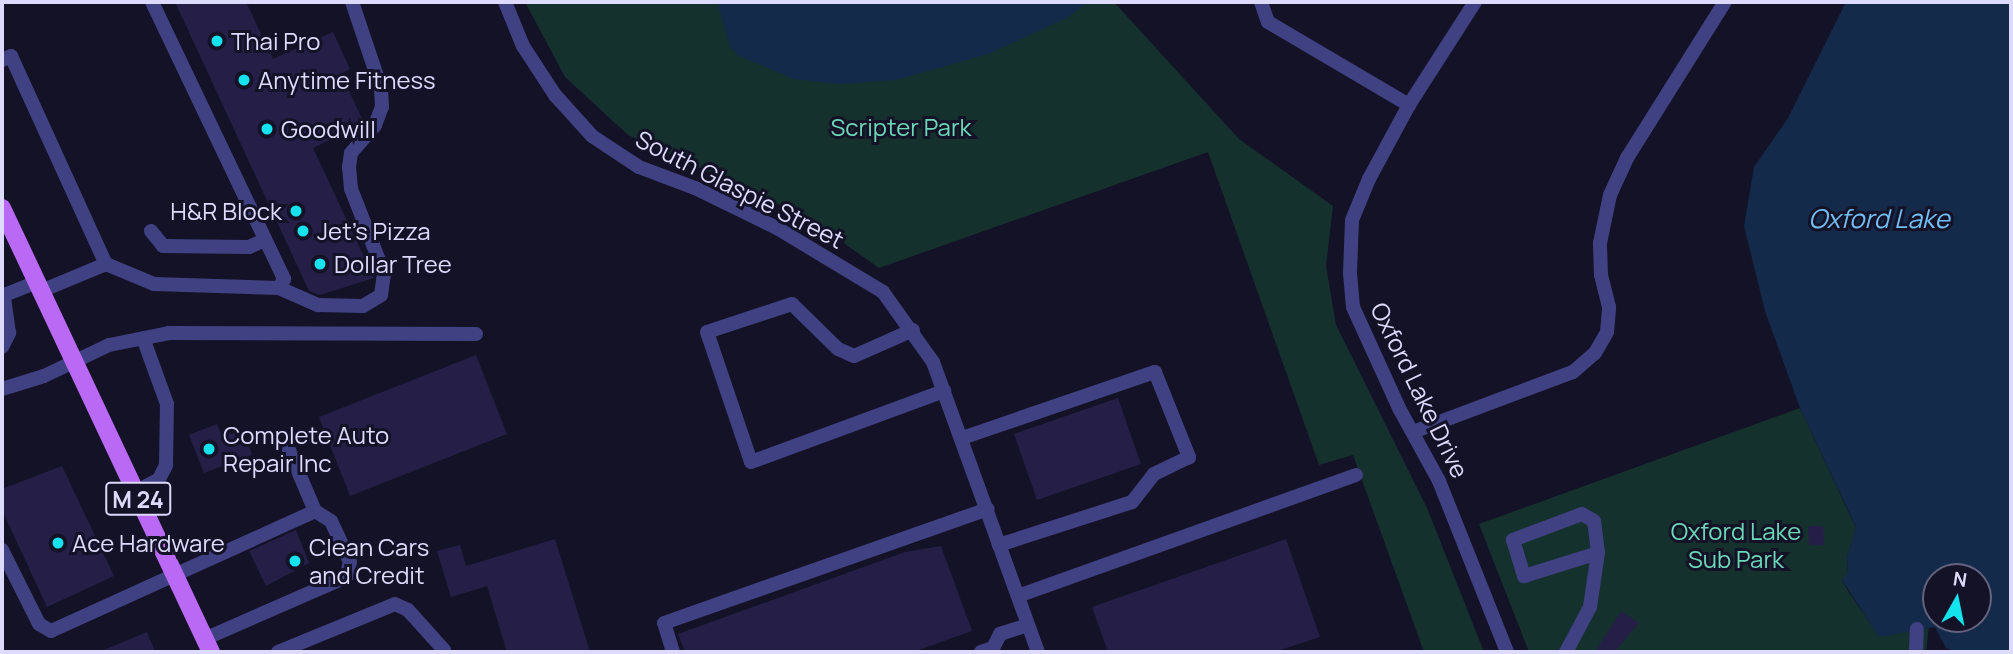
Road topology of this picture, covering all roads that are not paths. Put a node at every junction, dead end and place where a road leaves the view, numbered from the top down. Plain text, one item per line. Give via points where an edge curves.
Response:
1 (152, 2) edge
2 (352, 2) edge
3 (505, 2) edge
4 (1261, 2) edge
5 (1475, 2) edge
6 (1725, 2) edge
7 (2, 60) edge
8 (1409, 105) junction
9 (2, 208) edge
10 (151, 231) dead end
11 (265, 240) junction
12 (106, 264) junction
13 (38, 287) junction
14 (279, 288) junction
15 (3, 296) edge
16 (913, 330) junction
17 (476, 334) dead end
18 (143, 338) junction
19 (2, 347) edge
20 (69, 354) junction
21 (2, 389) edge
22 (944, 391) junction
23 (1413, 432) junction
24 (962, 438) junction
25 (289, 450) dead end
26 (1356, 475) dead end
27 (135, 492) junction
28 (986, 509) junction
29 (315, 511) junction
30 (999, 545) junction
31 (2, 550) edge
32 (1598, 554) junction
33 (174, 574) junction
34 (1018, 596) junction
35 (1028, 625) junction
36 (1917, 629) dead end
37 (207, 645) edge
38 (444, 650) dead end
39 (278, 652) edge
40 (673, 652) edge
41 (981, 652) edge
42 (1038, 652) edge
43 (1507, 652) edge
44 (1566, 652) edge
45 (1916, 652) edge

1 - 11 street
2 - 14 street via 376,65 382,107 375,125 352,153 351,189 384,285 374,303 363,306 310,304
3 - 16 street, South Glaspie Street via 529,56 555,95 592,136 639,167 695,188 832,259 883,292
4 - 8 street via 1268,22
5 - 8 street, Oxford Lake Drive
6 - 23 street via 1627,158 1610,195 1600,243 1609,307 1607,332 1595,353 1573,372
7 - 12 street via 11,56
8 - 23 street, Oxford Lake Drive via 1352,220 1350,273 1353,307
9 - 13 main road, M 24
10 - 11 street via 163,246 249,247
11 - 14 street via 284,278
12 - 13 street
12 - 14 street via 154,284
13 - 15 street
13 - 20 main road, M 24
15 - 19 street via 9,333
16 - 22 street, South Glaspie Street
16 - 22 street via 854,356 838,349 792,304 706,332 751,462
17 - 18 street via 169,333
18 - 20 street
18 - 27 street via 167,404 166,465 159,479
20 - 21 street
20 - 27 main road, M 24
22 - 24 street, South Glaspie Street
23 - 43 street, Oxford Lake Drive via 1439,481
24 - 28 street, South Glaspie Street
24 - 30 street via 1155,372 1189,457 1154,474 1132,502
25 - 29 street
26 - 34 street
27 - 33 main road, M 24
28 - 30 street, South Glaspie Street
28 - 40 street via 664,623
29 - 33 street
29 - 37 street via 331,521 350,562 346,577
30 - 34 street, South Glaspie Street
31 - 33 street via 39,624 51,631
32 - 32 street via 1524,576 1512,547 1517,536 1582,514 1594,521
32 - 44 street via 1586,622
33 - 37 main road, M 24
34 - 35 street, South Glaspie Street
35 - 41 street via 1000,634 993,648
35 - 42 street, South Glaspie Street
36 - 45 street
38 - 39 street via 408,610 395,604

